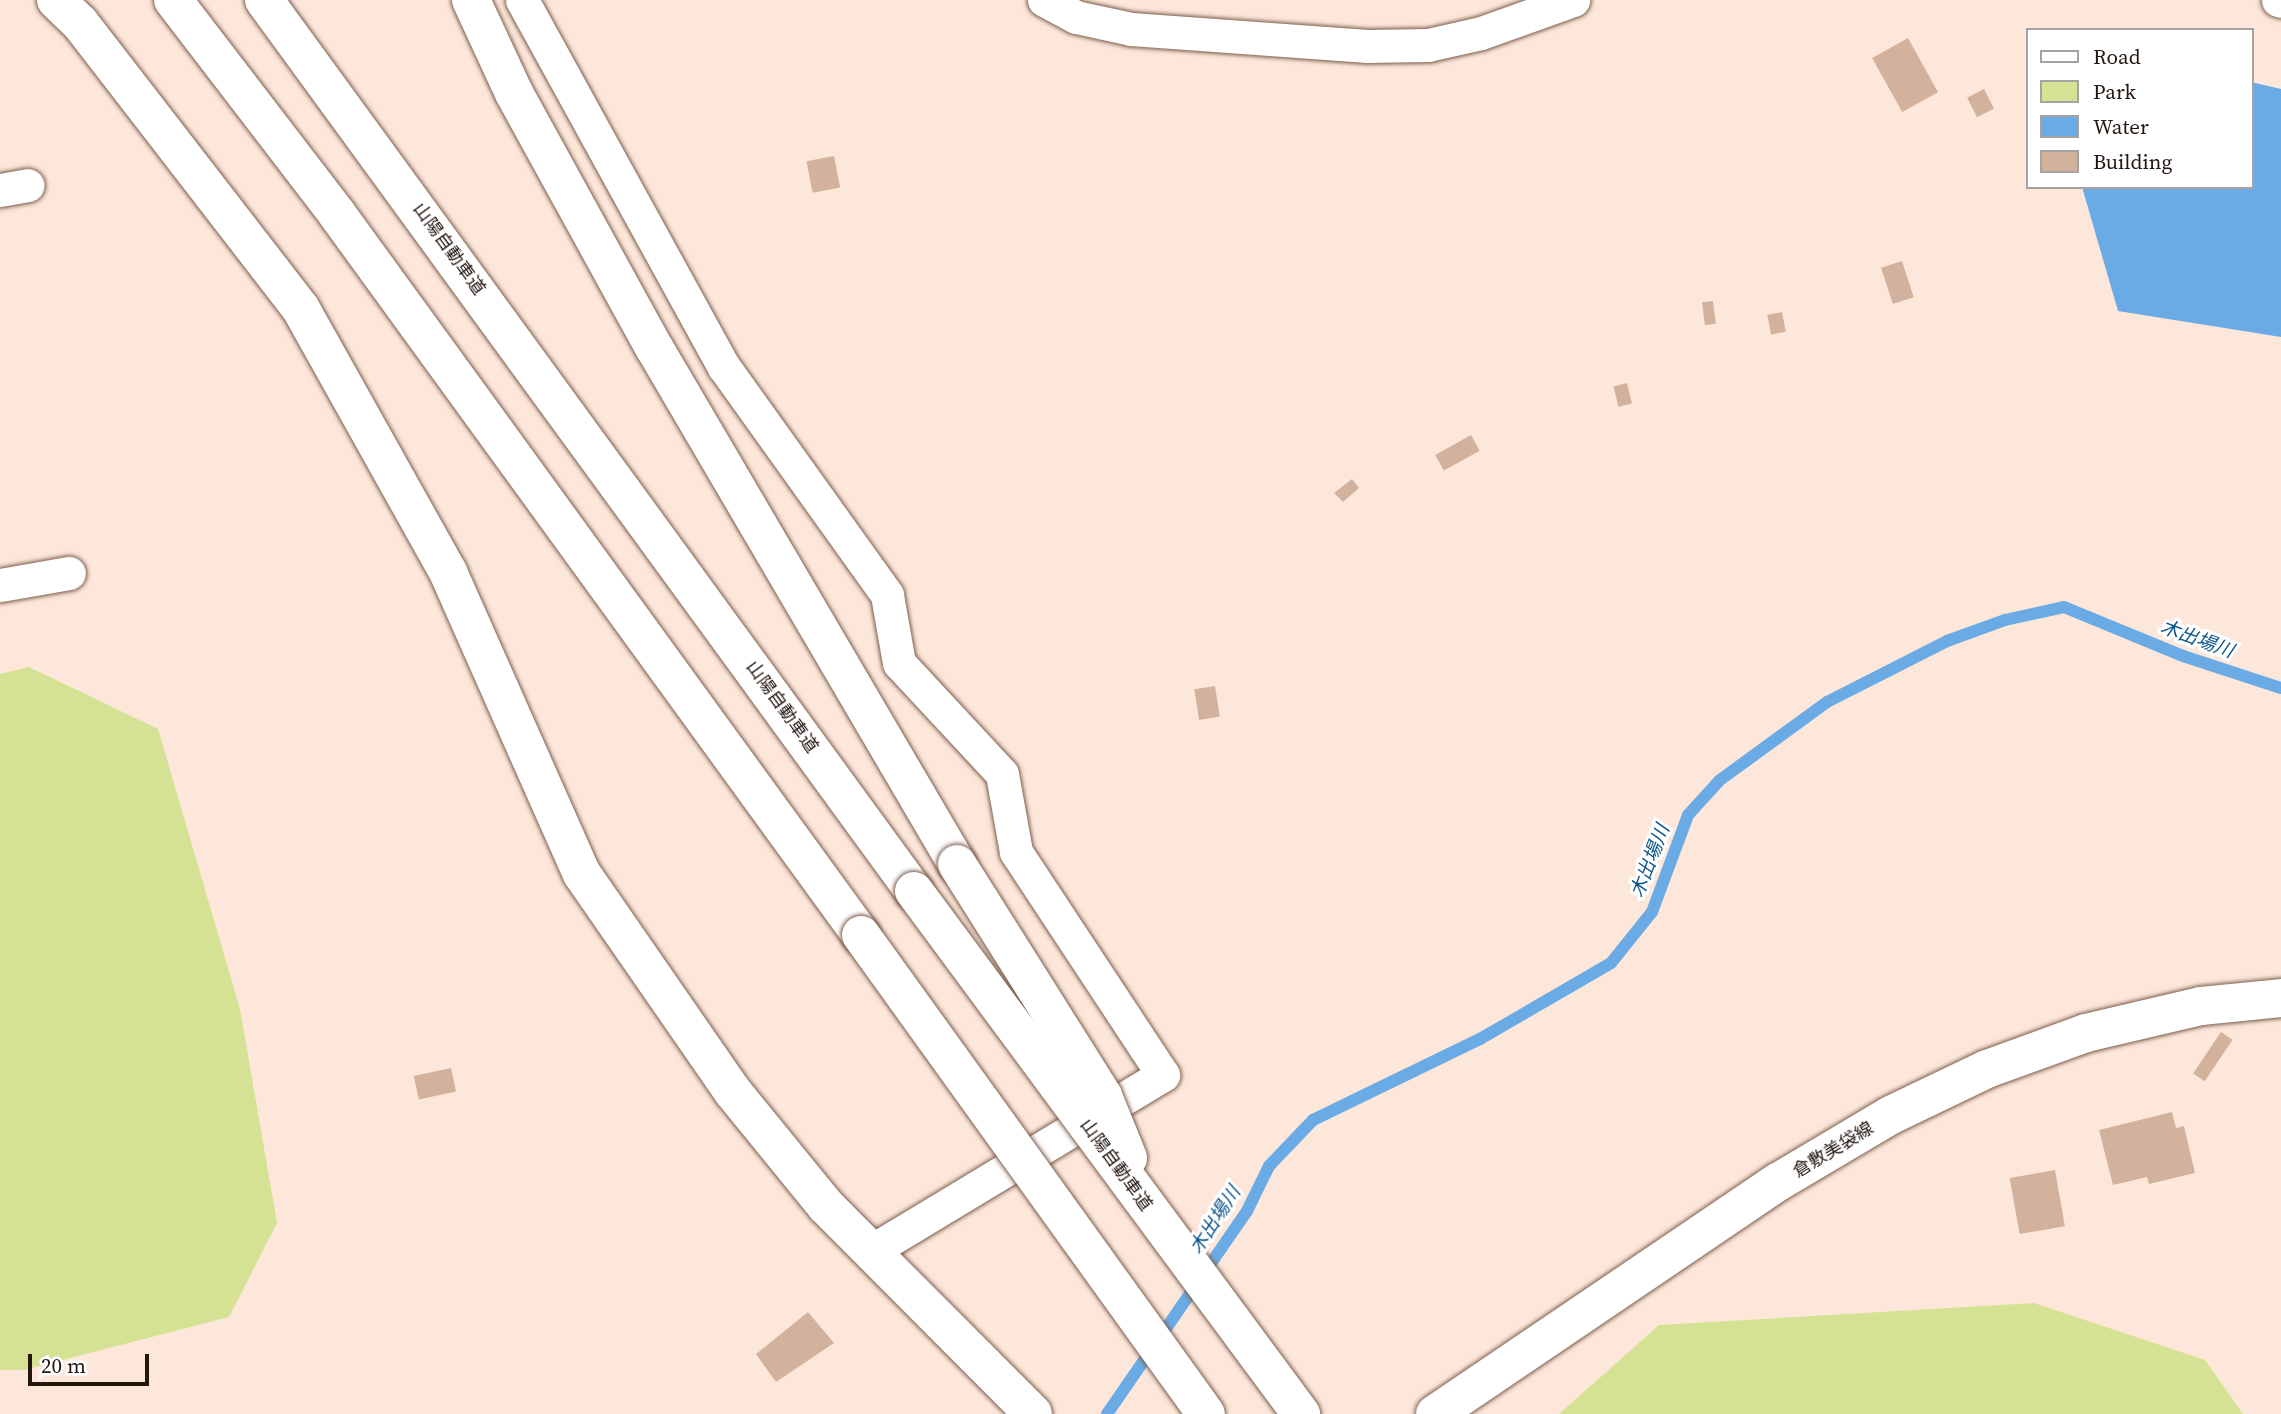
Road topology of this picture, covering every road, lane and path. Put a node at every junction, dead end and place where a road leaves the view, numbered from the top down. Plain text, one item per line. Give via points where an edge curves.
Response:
1 (56, 0) edge
2 (149, 0) edge
3 (173, 0) edge
4 (264, 0) edge
5 (471, 0) edge
6 (522, 0) edge
7 (1044, 0) edge
8 (1573, 0) edge
9 (337, 214) junction
10 (69, 573) dead end
11 (0, 585) edge
12 (2281, 998) edge
13 (1147, 1207) junction
14 (871, 1251) junction
15 (1033, 1414) edge
16 (1206, 1414) edge
17 (1301, 1414) edge
18 (1435, 1414) edge

1 - 14 main road via 80,23 301,309 448,572 582,874 733,1092
2 - 9 main road
3 - 9 main road
4 - 13 main road, 山陽自動車道, bridge
5 - 13 main road, bridge via 514,93 655,349 957,864 1103,1096
6 - 14 street via 724,367 887,595 899,663 1002,774 1016,852 1163,1075
7 - 8 street via 1076,17 1131,29 1367,46 1428,45
9 - 16 main road, bridge
10 - 11 street
12 - 18 main road, 倉敷美袋線 via 2201,1006 2086,1033 1987,1069 1891,1115 1778,1182
13 - 17 main road, 山陽自動車道, bridge
14 - 15 main road

